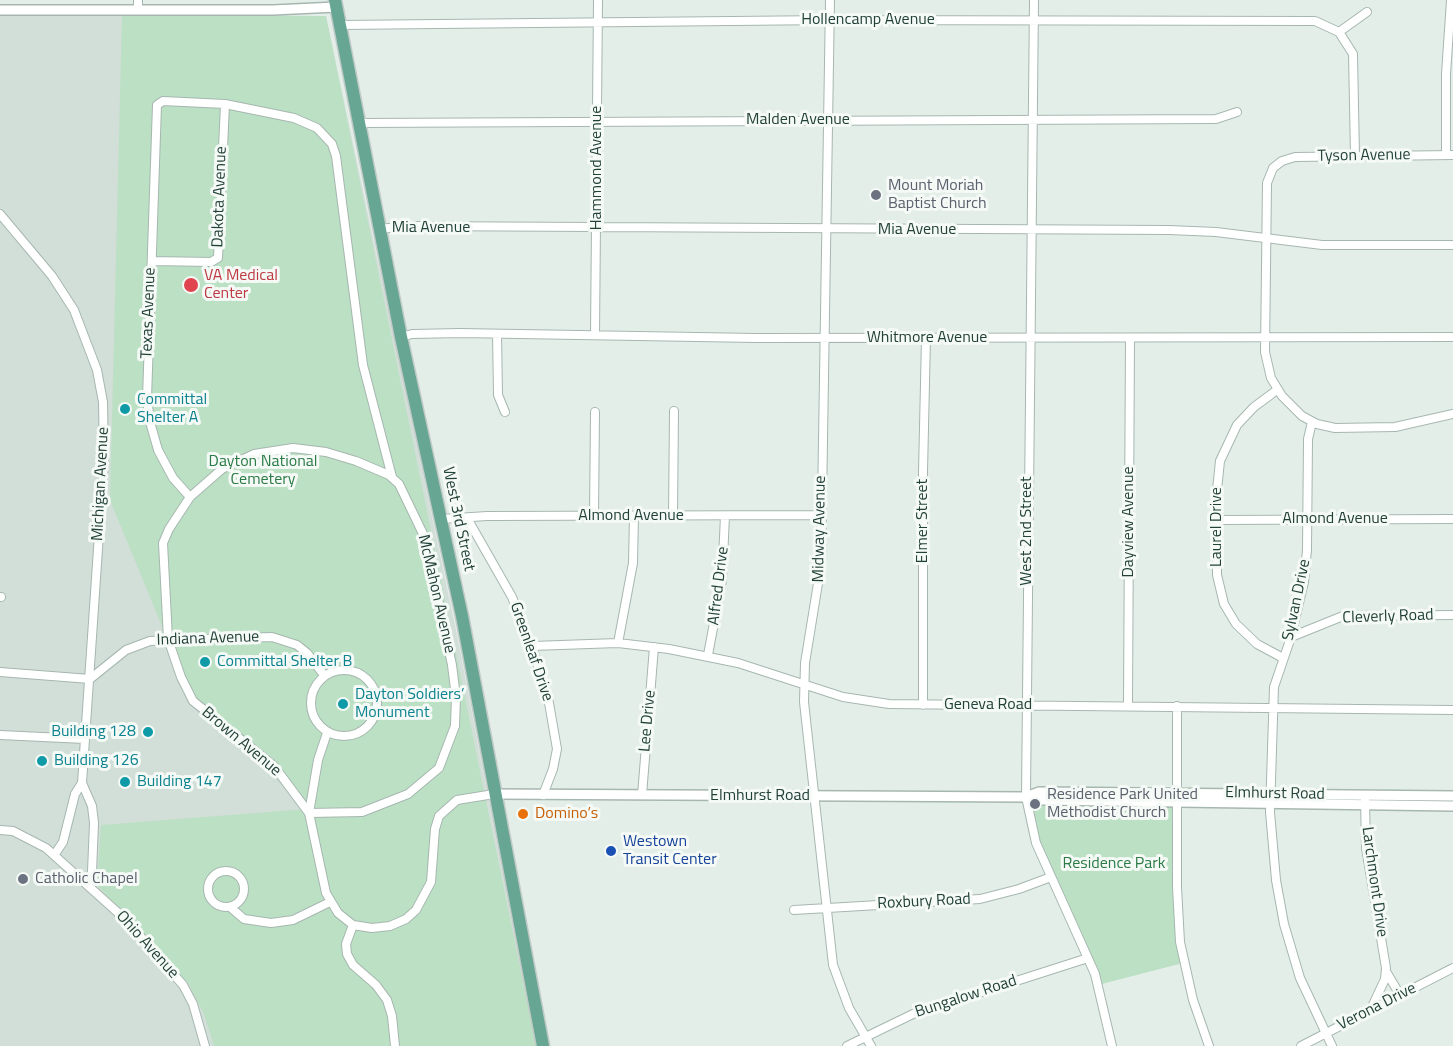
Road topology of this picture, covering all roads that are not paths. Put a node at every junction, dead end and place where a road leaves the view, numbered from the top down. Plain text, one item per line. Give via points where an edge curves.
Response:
1 (598, 0) edge
2 (830, 0) edge
3 (1034, 0) edge
4 (1451, 0) edge
5 (336, 3) edge
6 (138, 5) edge
7 (0, 10) edge
8 (1367, 12) dead end
9 (830, 20) junction
10 (598, 21) junction
11 (1034, 21) junction
12 (340, 25) junction
13 (1340, 32) junction
14 (1450, 61) edge
15 (225, 104) junction
16 (1237, 112) dead end
17 (828, 120) junction
18 (1031, 120) junction
19 (597, 121) junction
20 (359, 123) junction
21 (1449, 155) edge
22 (1355, 156) junction
23 (0, 214) edge
24 (380, 228) junction
25 (596, 228) junction
26 (826, 230) junction
27 (1030, 231) junction
28 (1266, 239) junction
29 (1453, 245) edge
30 (152, 261) junction
31 (497, 334) junction
32 (595, 335) junction
33 (401, 337) junction
34 (824, 337) junction
35 (1265, 337) junction
36 (926, 338) junction
37 (1028, 338) junction
38 (1130, 338) junction
39 (1453, 338) edge
40 (1277, 390) junction
41 (674, 411) dead end
42 (505, 412) dead end
43 (595, 412) dead end
44 (1453, 414) edge
45 (1312, 422) junction
46 (392, 477) junction
47 (190, 497) junction
48 (820, 515) junction
49 (594, 516) junction
50 (634, 516) junction
51 (673, 516) junction
52 (725, 516) junction
53 (467, 518) junction
54 (441, 519) junction
55 (1307, 519) junction
56 (1453, 519) edge
57 (1218, 520) junction
58 (1453, 615) edge
59 (1291, 637) junction
60 (168, 639) junction
61 (618, 643) junction
62 (532, 646) junction
63 (654, 647) junction
64 (708, 656) junction
65 (1283, 658) junction
66 (0, 672) edge
67 (324, 675) junction
68 (90, 679) junction
69 (804, 685) junction
70 (923, 705) junction
71 (1128, 705) junction
72 (1026, 706) junction
73 (1177, 706) junction
74 (1273, 707) junction
75 (1453, 710) edge
76 (327, 733) junction
77 (0, 735) edge
78 (85, 739) junction
79 (82, 783) junction
80 (1271, 793) junction
81 (494, 794) junction
82 (543, 795) junction
83 (642, 795) junction
84 (813, 796) junction
85 (1453, 796) edge
86 (1026, 797) junction
87 (1178, 797) junction
88 (1365, 800) junction
89 (1271, 804) junction
90 (1453, 806) edge
91 (309, 813) junction
92 (0, 830) edge
93 (55, 854) junction
94 (1051, 877) junction
95 (88, 884) junction
96 (330, 902) junction
97 (230, 907) junction
98 (825, 907) junction
99 (794, 910) dead end
100 (353, 925) junction
101 (1088, 958) junction
102 (1386, 968) junction
103 (1453, 968) edge
104 (1400, 995) junction
105 (1371, 1009) junction
106 (1326, 1033) junction
107 (865, 1036) junction
108 (205, 1046) edge
109 (395, 1046) edge
110 (543, 1046) edge
111 (848, 1046) edge
112 (871, 1046) edge
113 (1110, 1046) edge
114 (1209, 1046) edge
115 (1301, 1046) edge
116 (1332, 1046) edge

1 - 10 street, Hammond Avenue
2 - 9 street, Midway Avenue
3 - 11 street, West 2nd Street
4 - 14 street
5 - 6 street via 273,10
5 - 12 main road, West 3rd Street
6 - 7 street
8 - 13 street
9 - 10 street, Hollencamp Avenue
9 - 11 street, Hollencamp Avenue
9 - 17 street, Midway Avenue
10 - 12 street, Hollencamp Avenue
10 - 19 street, Hammond Avenue
11 - 13 street, Hollencamp Avenue via 1315,21
11 - 18 street, West 2nd Street
12 - 20 main road, West 3rd Street
13 - 22 street via 1353,54
14 - 21 street
15 - 30 street, Dakota Avenue via 218,258 212,262
15 - 30 street, Texas Avenue via 162,101 157,105
15 - 46 street, McMahon Avenue via 294,118 316,128 332,144 363,364
16 - 18 street, Malden Avenue via 1216,119
17 - 18 street, Malden Avenue
17 - 19 street, Malden Avenue
17 - 26 street, Midway Avenue
18 - 27 street, West 2nd Street
19 - 20 street, Malden Avenue
19 - 25 street, Hammond Avenue
20 - 24 main road, West 3rd Street
21 - 22 street, Tyson Avenue
22 - 28 street, Tyson Avenue via 1295,157 1278,164 1267,183
23 - 68 street, Michigan Avenue via 52,276 74,310 101,389 104,461
24 - 25 street, Mia Avenue
24 - 33 main road, West 3rd Street
25 - 26 street, Mia Avenue
25 - 32 street, Hammond Avenue
26 - 27 street, Mia Avenue
26 - 34 street, Midway Avenue
27 - 28 street, Mia Avenue via 1200,231
27 - 37 street, West 2nd Street
28 - 29 street, Mia Avenue via 1322,245
28 - 35 street
30 - 47 street, Texas Avenue via 148,407 163,461
31 - 32 street, Whitmore Avenue
31 - 33 street, Whitmore Avenue
31 - 42 street via 498,395
32 - 34 street, Whitmore Avenue
33 - 54 main road, West 3rd Street
34 - 36 street, Whitmore Avenue
34 - 48 street, Midway Avenue
35 - 38 street, Whitmore Avenue
35 - 39 street, Whitmore Avenue
35 - 40 street via 1267,365
36 - 37 street, Whitmore Avenue
36 - 70 street, Elmer Street
37 - 38 street, Whitmore Avenue
37 - 72 street, West 2nd Street
38 - 71 street, Dayview Avenue
40 - 45 street
40 - 57 street, Laurel Drive via 1248,413 1225,447 1218,477
41 - 51 street
43 - 49 street
44 - 45 street via 1395,427 1335,428
45 - 55 street, Sylvan Drive via 1308,439
46 - 47 street, Brown Avenue via 326,452 281,448 230,464
46 - 91 street, McMahon Avenue via 415,514 430,558 454,676 454,728 439,768 408,794 362,812
47 - 60 street, Brown Avenue via 163,543
48 - 52 street, Almond Avenue
48 - 69 street, Midway Avenue via 820,578
49 - 50 street, Almond Avenue
49 - 53 street, Almond Avenue
50 - 51 street, Almond Avenue
50 - 61 street via 633,563
51 - 52 street, Almond Avenue
52 - 64 street, Alfred Drive via 722,580
53 - 54 street, Almond Avenue
53 - 62 street, Greenleaf Drive via 502,578
54 - 81 main road, West 3rd Street
55 - 56 street, Almond Avenue
55 - 57 street, Almond Avenue
55 - 59 street, Sylvan Drive via 1304,582
57 - 65 street, Laurel Drive via 1217,575 1224,604 1245,635
58 - 59 street, Cleverly Road via 1343,616
59 - 65 street, Sylvan Drive
60 - 67 street, Indiana Avenue via 278,638 307,653
60 - 68 street, Indiana Avenue via 132,647
60 - 91 street, Brown Avenue via 193,701 273,766
61 - 62 street, Geneva Road
61 - 63 street, Geneva Road
62 - 82 street, Greenleaf Drive via 556,743 555,763
63 - 64 street, Geneva Road
63 - 83 street, Lee Drive
64 - 69 street, Geneva Road
65 - 74 street, Sylvan Drive via 1274,687
66 - 68 street
67 - 76 street via 315,686 311,706 316,722
67 - 76 street via 341,670 357,673 373,686 377,703 372,720 362,731 344,736
68 - 78 street, Michigan Avenue
69 - 70 street, Geneva Road via 858,700
69 - 84 street, Midway Avenue
70 - 72 street, Geneva Road
71 - 72 street, Geneva Road
71 - 73 street, Geneva Road
72 - 86 street, West 2nd Street
73 - 74 street, Geneva Road
73 - 87 street
74 - 75 street, Geneva Road
74 - 80 street, Sylvan Drive
76 - 91 street via 318,759
77 - 78 street
78 - 79 street, Michigan Avenue
79 - 93 street, Michigan Avenue via 75,794 63,842
79 - 95 street, Michigan Avenue via 94,823
80 - 87 street, Elmhurst Road
80 - 88 street, Elmhurst Road
80 - 89 street, Sylvan Drive
81 - 82 street, Elmhurst Road
81 - 100 street via 457,800 440,816 435,829 431,882 416,910 390,927
81 - 110 main road, West 3rd Street
82 - 83 street, Elmhurst Road
83 - 84 street, Elmhurst Road
84 - 86 street, Elmhurst Road
84 - 98 street, Midway Avenue
85 - 88 street, Elmhurst Road
86 - 87 street, Elmhurst Road via 1039,792
86 - 94 street, West 2nd Street via 1031,828
87 - 89 street, Elmhurst Road
87 - 114 street via 1180,942 1193,1000
88 - 89 street, Elmhurst Road
88 - 90 street, Elmhurst Road
88 - 102 street, Larchmont Drive via 1366,848
89 - 106 street, Sylvan Drive via 1273,861 1284,924 1300,978
91 - 96 street via 321,878
92 - 93 street, Ohio Avenue via 24,836
93 - 95 street, Ohio Avenue
94 - 98 street, Roxbury Road via 980,899
94 - 101 street, West 2nd Street
95 - 108 street, Ohio Avenue via 183,985
96 - 97 street via 305,916 280,923 244,919
96 - 100 street
97 - 97 street via 214,903 209,894 210,881 222,872 238,876 244,887 241,900
98 - 99 street, Roxbury Road
98 - 107 street, Midway Avenue via 836,975
100 - 109 street via 346,940 347,954 387,1000
101 - 107 street, Bungalow Road via 913,1014
101 - 113 street, West 2nd Street via 1101,995
102 - 104 street, Larchmont Drive
102 - 105 street, Larchmont Drive via 1385,980
103 - 104 street, Verona Drive
104 - 105 street, Verona Drive
105 - 106 street, Verona Drive
106 - 115 street, Verona Drive
106 - 116 street, Sylvan Drive
107 - 111 street, Bungalow Road
107 - 112 street, Midway Avenue

